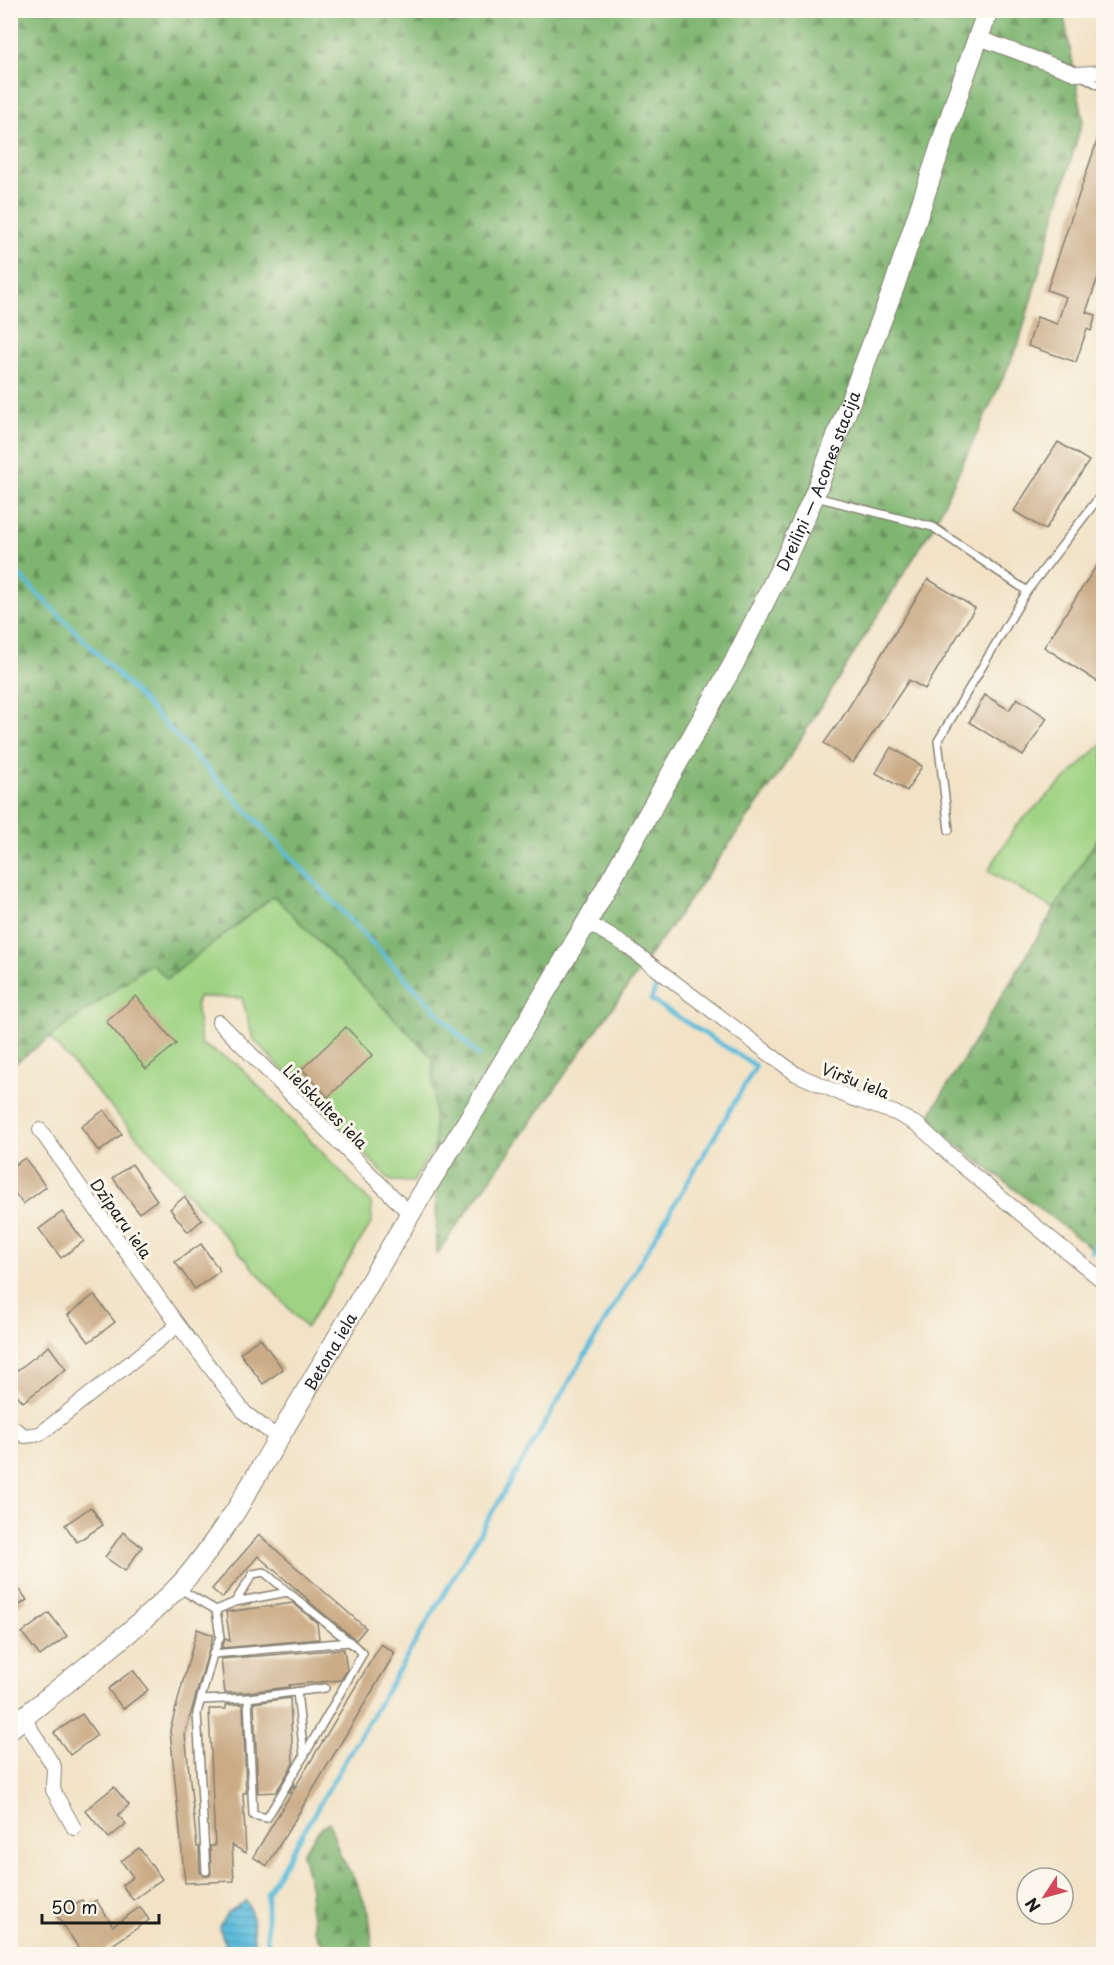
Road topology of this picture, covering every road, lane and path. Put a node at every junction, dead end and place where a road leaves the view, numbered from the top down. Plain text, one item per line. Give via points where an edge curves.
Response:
1 (988, 10) edge
2 (979, 38) junction
3 (1104, 72) edge
4 (1077, 74) junction
5 (1104, 88) edge
6 (1104, 491) edge
7 (814, 496) junction
8 (1027, 591) junction
9 (948, 830) dead end
10 (587, 922) junction
11 (219, 1022) dead end
12 (40, 1130) dead end
13 (410, 1214) junction
14 (1104, 1282) edge
15 (178, 1325) junction
16 (10, 1426) edge
17 (278, 1438) junction
18 (177, 1588) junction
19 (288, 1592) junction
20 (235, 1602) junction
21 (216, 1610) junction
22 (350, 1642) junction
23 (213, 1654) junction
24 (325, 1688) dead end
25 (297, 1692) junction
26 (248, 1698) junction
27 (201, 1700) junction
28 (17, 1724) edge
29 (304, 1756) junction
30 (74, 1828) dead end
31 (206, 1871) dead end

1 - 2 main road, Dreiliņi — Acones stacija
2 - 4 street
2 - 7 main road, Dreiliņi — Acones stacija via 894,287
3 - 4 street
4 - 5 lane
6 - 8 lane
7 - 8 lane via 933,527
7 - 10 main road, Dreiliņi — Acones stacija via 733,665
8 - 9 lane via 938,741
10 - 13 main road, Betona iela
10 - 14 street, Viršu iela via 625,945 796,1074 918,1125
11 - 13 street, Lielskultes iela
12 - 15 street, Dzīparu iela
13 - 17 main road, Betona iela
15 - 16 street via 40,1434 24,1436
15 - 17 street, Dzīparu iela via 245,1413
17 - 18 main road, Betona iela via 235,1512
18 - 21 lane
18 - 28 main road, Betona iela
19 - 20 lane
19 - 20 lane via 264,1572 254,1574
19 - 22 lane
20 - 21 lane
21 - 23 lane via 220,1637
22 - 23 lane
22 - 29 lane via 363,1653
23 - 27 lane
24 - 25 lane
25 - 26 lane
25 - 29 lane
26 - 27 lane
26 - 29 lane via 253,1815 267,1818
27 - 31 lane via 197,1713
28 - 30 street via 54,1767 53,1790

